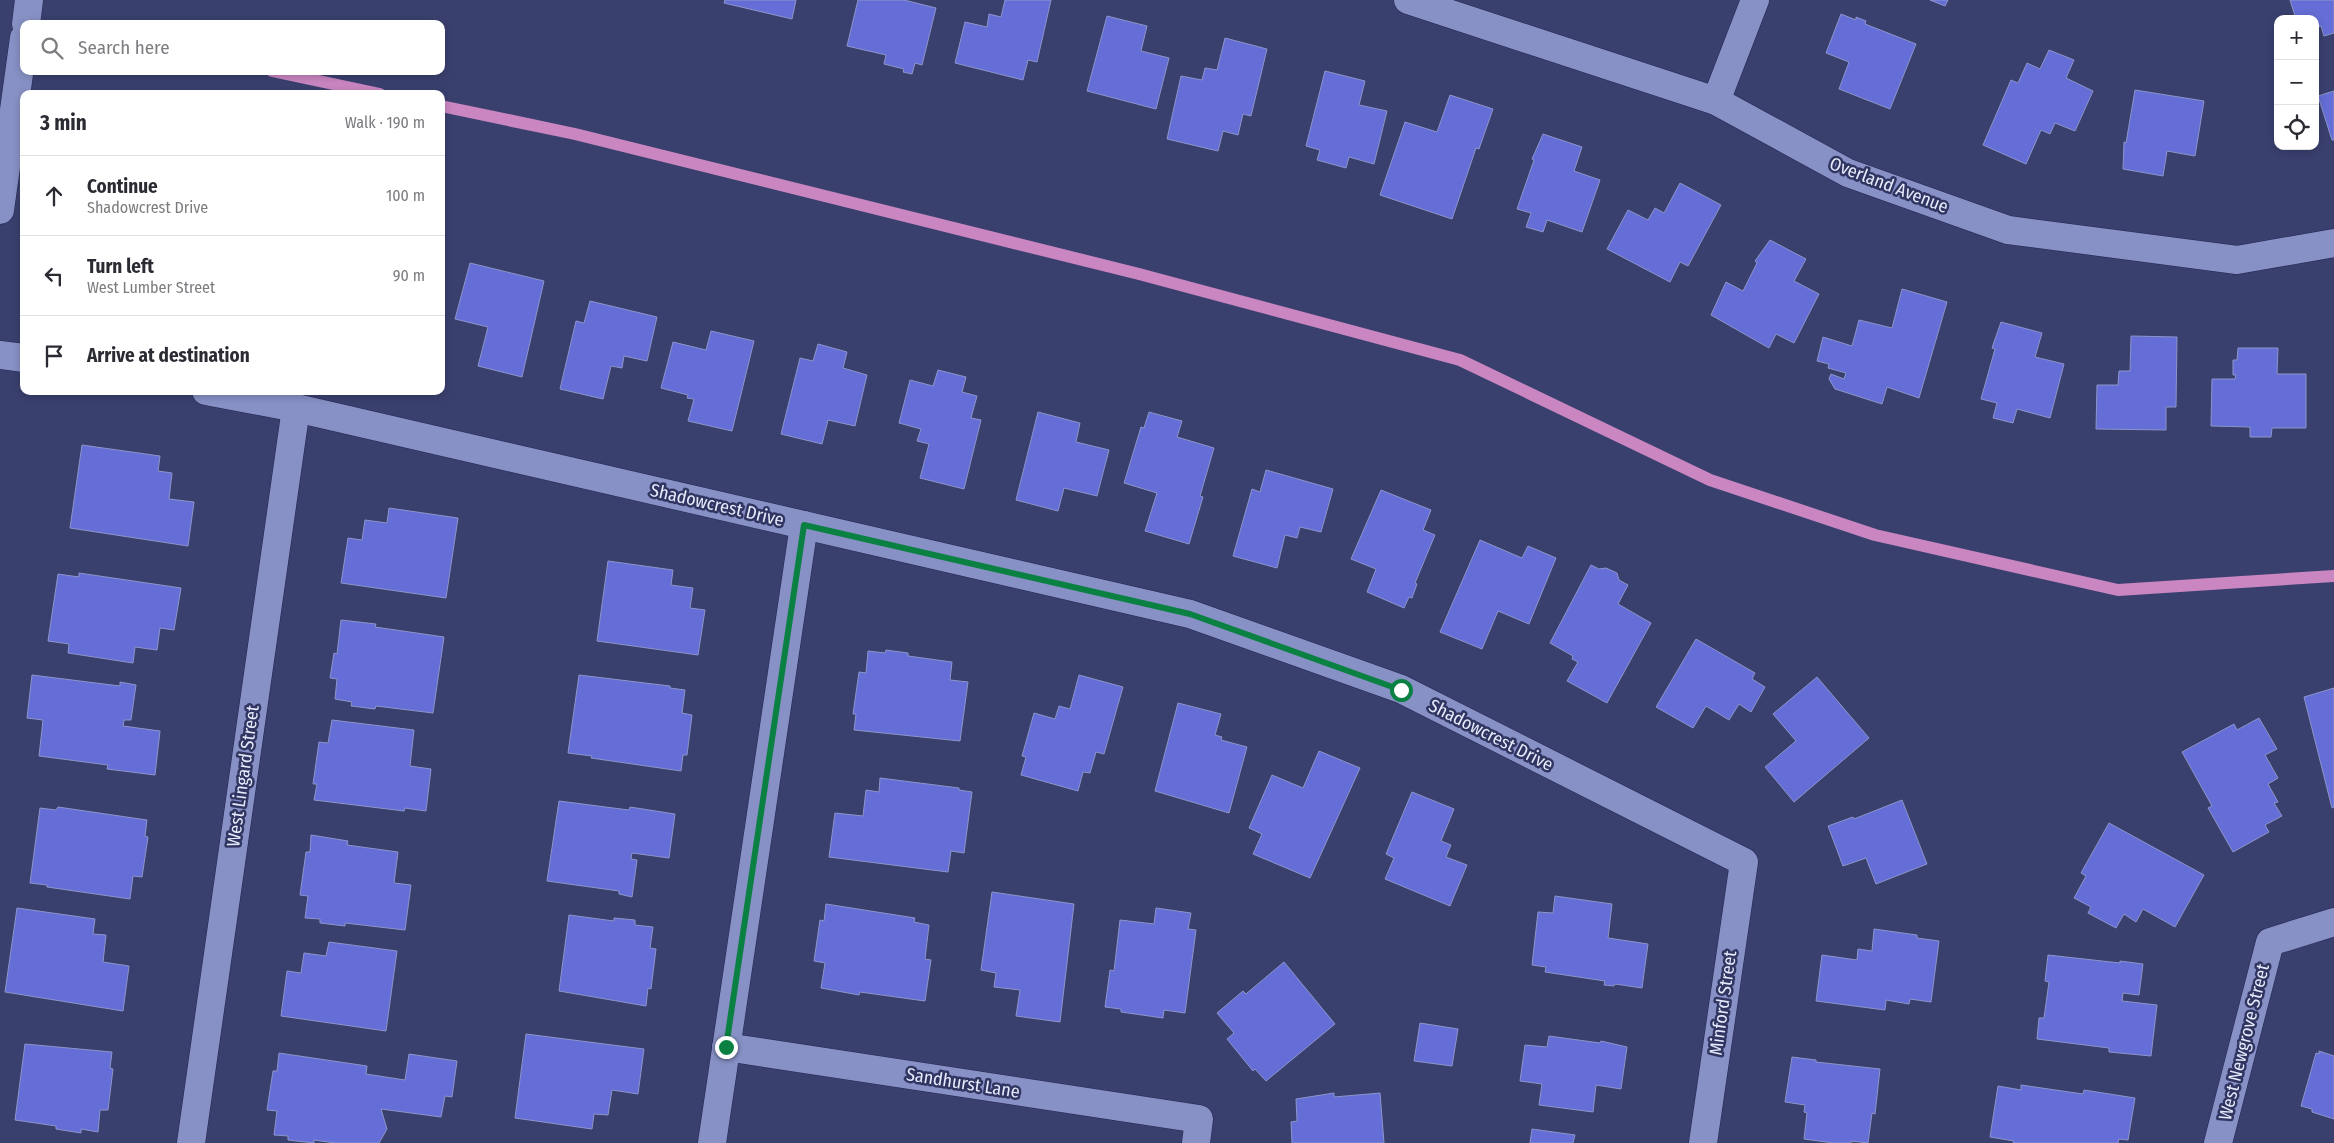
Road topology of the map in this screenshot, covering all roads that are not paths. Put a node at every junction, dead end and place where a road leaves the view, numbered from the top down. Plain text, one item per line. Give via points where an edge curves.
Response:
1 (29, 0) edge
2 (1408, 0) edge
3 (1755, 0) edge
4 (26, 20) edge
5 (20, 67) edge
6 (1716, 101) junction
7 (0, 210) edge
8 (2334, 243) edge
9 (0, 355) edge
10 (20, 358) edge
11 (227, 395) edge
12 (296, 408) junction
13 (804, 525) junction
14 (1744, 862) joint
15 (2334, 922) edge
16 (726, 1047) junction
17 (1198, 1131) edge
18 (191, 1143) edge
19 (712, 1143) edge
20 (1703, 1143) edge
21 (2218, 1143) edge

1 - 4 street
2 - 6 street, Overland Avenue
3 - 6 street
5 - 7 street
6 - 8 street, Overland Avenue via 1848,173 2008,230 2237,260
9 - 10 street
11 - 12 street, Shadowcrest Drive
12 - 13 street, Shadowcrest Drive
12 - 18 street, West Lingard Street
13 - 14 street, Shadowcrest Drive via 1190,614 1392,686
13 - 16 street
14 - 20 street, Minford Street
15 - 21 street, West Newgrove Street via 2270,942
16 - 17 street, Sandhurst Lane
16 - 19 street

